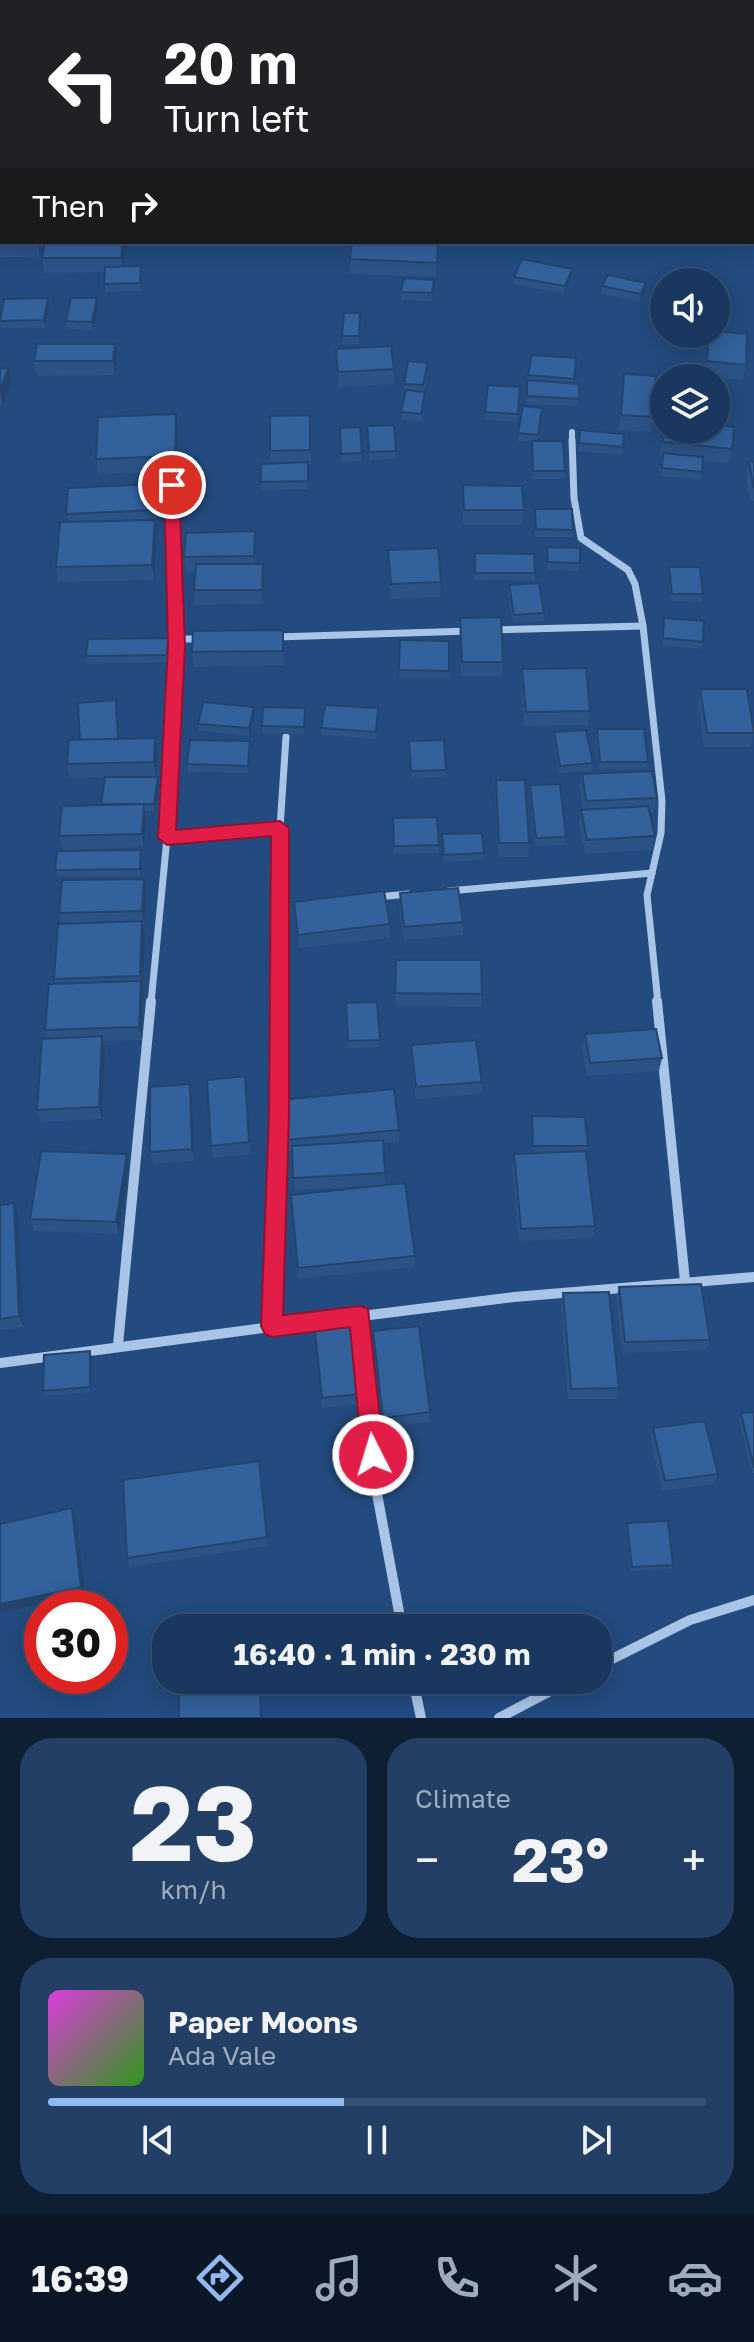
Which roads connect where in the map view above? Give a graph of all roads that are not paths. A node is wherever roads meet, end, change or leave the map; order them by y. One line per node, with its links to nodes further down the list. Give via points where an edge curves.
1 (572, 432): 3 (street, via 581,538 628,570)
2 (172, 485): 7 (street)
3 (643, 626): 4 (street); 12 (street, via 662,801)
4 (489, 630)
5 (474, 631): 6 (street)
6 (272, 637)
7 (176, 639): 8 (street); 11 (street)
8 (208, 639)
9 (286, 737): 10 (street)
10 (280, 828): 11 (street); 17 (street)
11 (167, 838): 22 (street)
12 (652, 873): 13 (street); 19 (street, via 647,895)
13 (439, 892)
14 (423, 893): 15 (street)
15 (360, 898)
16 (296, 903): 17 (street)
17 (280, 904): 21 (street)
18 (754, 1277): 19 (street)
19 (685, 1281): 20 (street)
20 (360, 1316): 21 (street); 25 (street, via 375,1483)
21 (272, 1326): 22 (street)
22 (118, 1345): 23 (street)
23 (0, 1363)
24 (754, 1600): 26 (street, via 690,1620)
25 (399, 1614)
26 (612, 1659)
27 (416, 1694): 29 (street)
28 (544, 1694): 30 (street)
29 (421, 1718)
30 (499, 1718)

